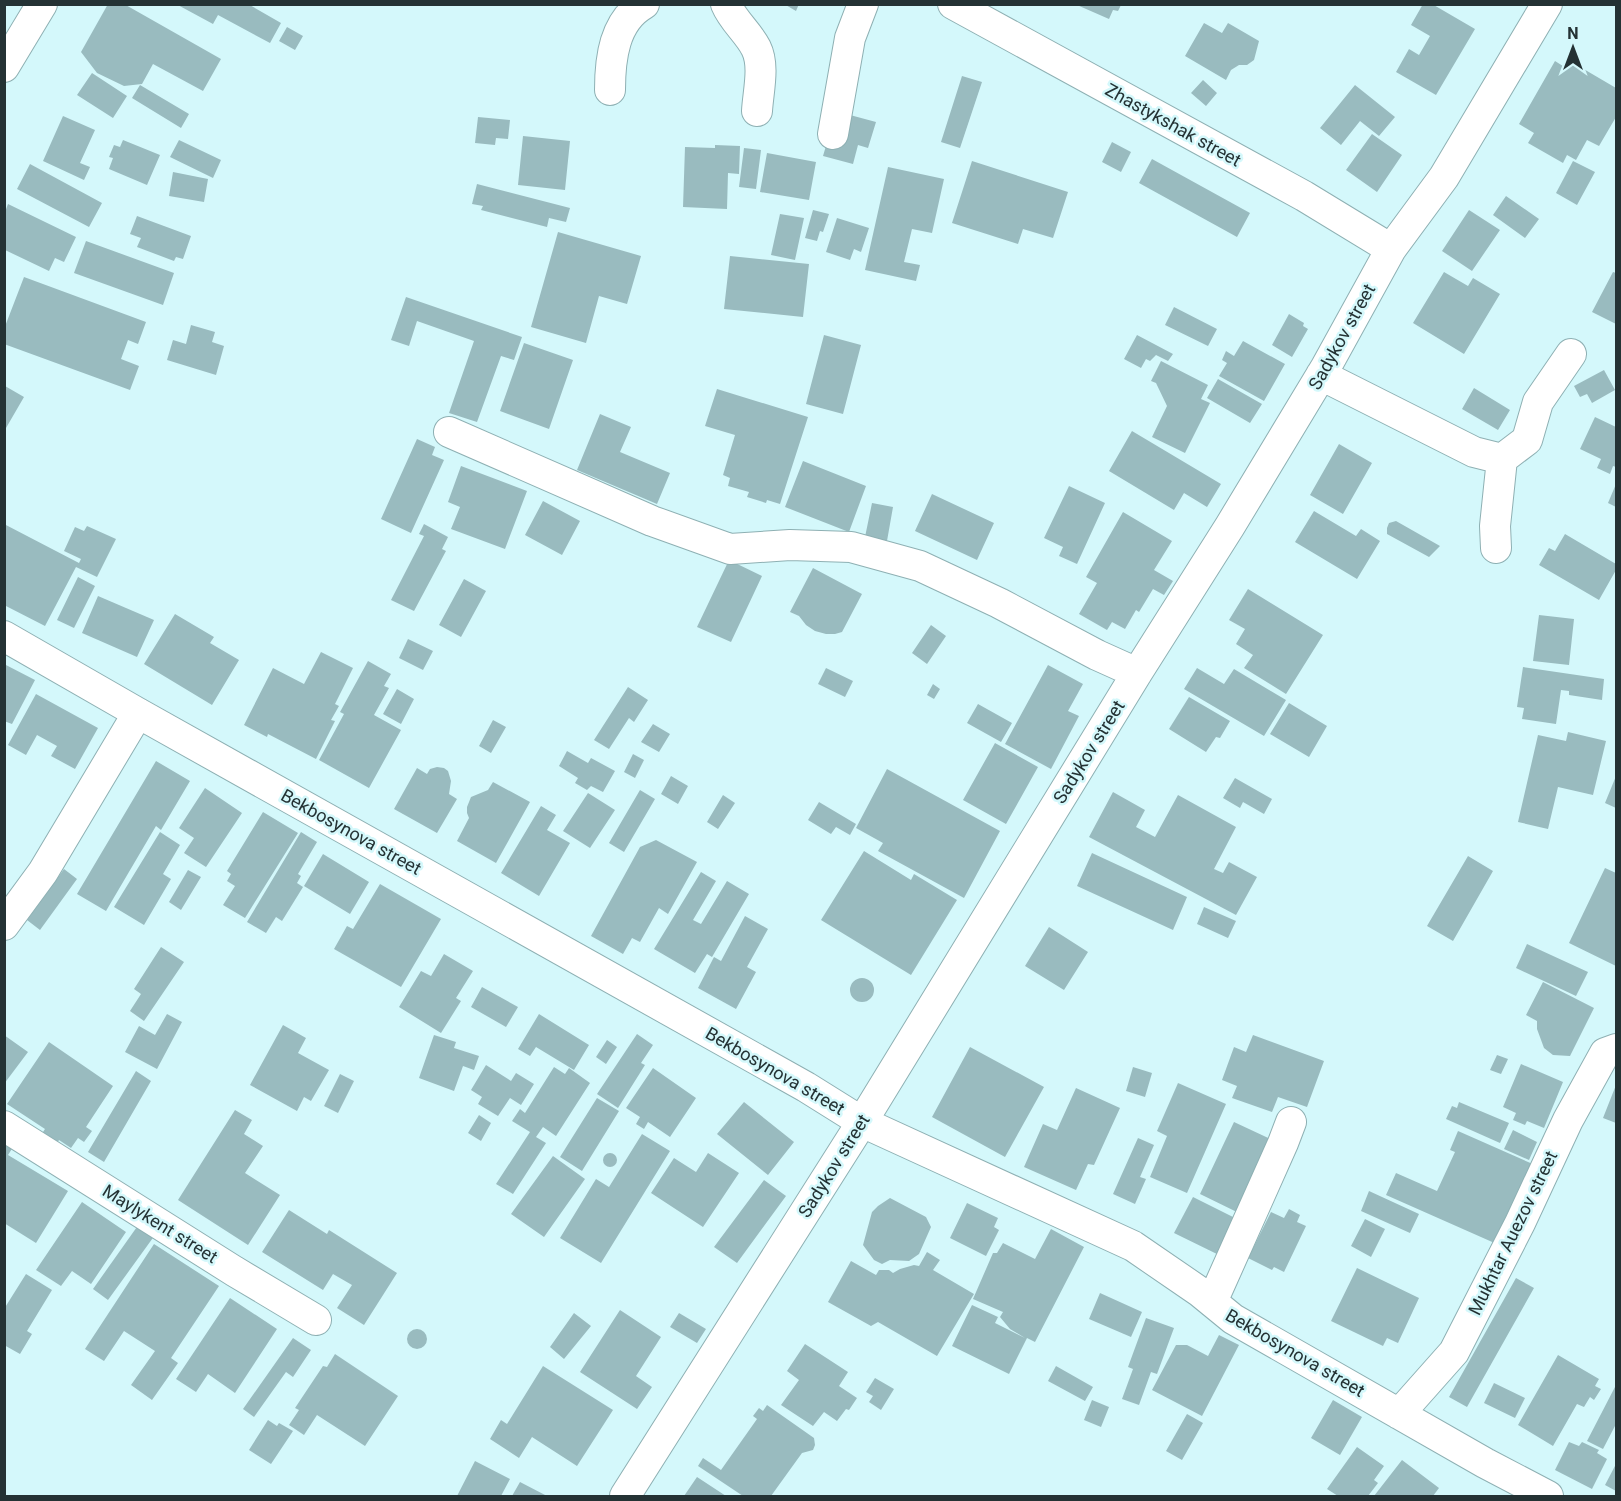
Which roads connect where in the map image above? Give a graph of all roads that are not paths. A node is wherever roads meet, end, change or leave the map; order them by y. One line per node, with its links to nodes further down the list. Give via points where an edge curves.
1 (42, 4): 7 (street)
2 (644, 4): 8 (street, via 624,22 616,41)
3 (726, 4): 9 (street, via 756,48 760,61)
4 (863, 4): 10 (street, via 850,38)
5 (953, 4): 11 (street, Zhastykshak street, via 1304,196)
6 (1547, 4): 11 (street, Sadykov street, via 1444,177)
7 (4, 67)
8 (610, 90)
9 (757, 111)
10 (833, 134)
11 (1391, 249): 13 (street, Sadykov street)
12 (1571, 354): 15 (street, via 1538,402 1527,440)
13 (1321, 375): 15 (street, via 1474,452); 18 (street, Sadykov street)
14 (449, 432): 18 (street, via 652,520 730,549 790,545 851,547 920,566)
15 (1502, 459): 16 (street)
16 (1496, 548)
17 (4, 636): 19 (street, Bekbosynova street)
18 (1137, 673): 22 (street, Sadykov street)
19 (138, 713): 20 (street, via 43,872); 22 (street, Bekbosynova street, via 796,1081)
20 (4, 925)
21 (1613, 1043): 27 (street, Mukhtar Auezov street, via 1568,1120 1454,1352)
22 (862, 1122): 25 (street, Bekbosynova street, via 1133,1246); 28 (street, Sadykov street)
23 (1291, 1122): 25 (street)
24 (4, 1126): 26 (street, Maylykent street)
25 (1212, 1302): 27 (street, Bekbosynova street, via 1233,1319)
26 (316, 1320)
27 (1399, 1414): 29 (street, Bekbosynova street)
28 (626, 1497)
29 (1548, 1497)

